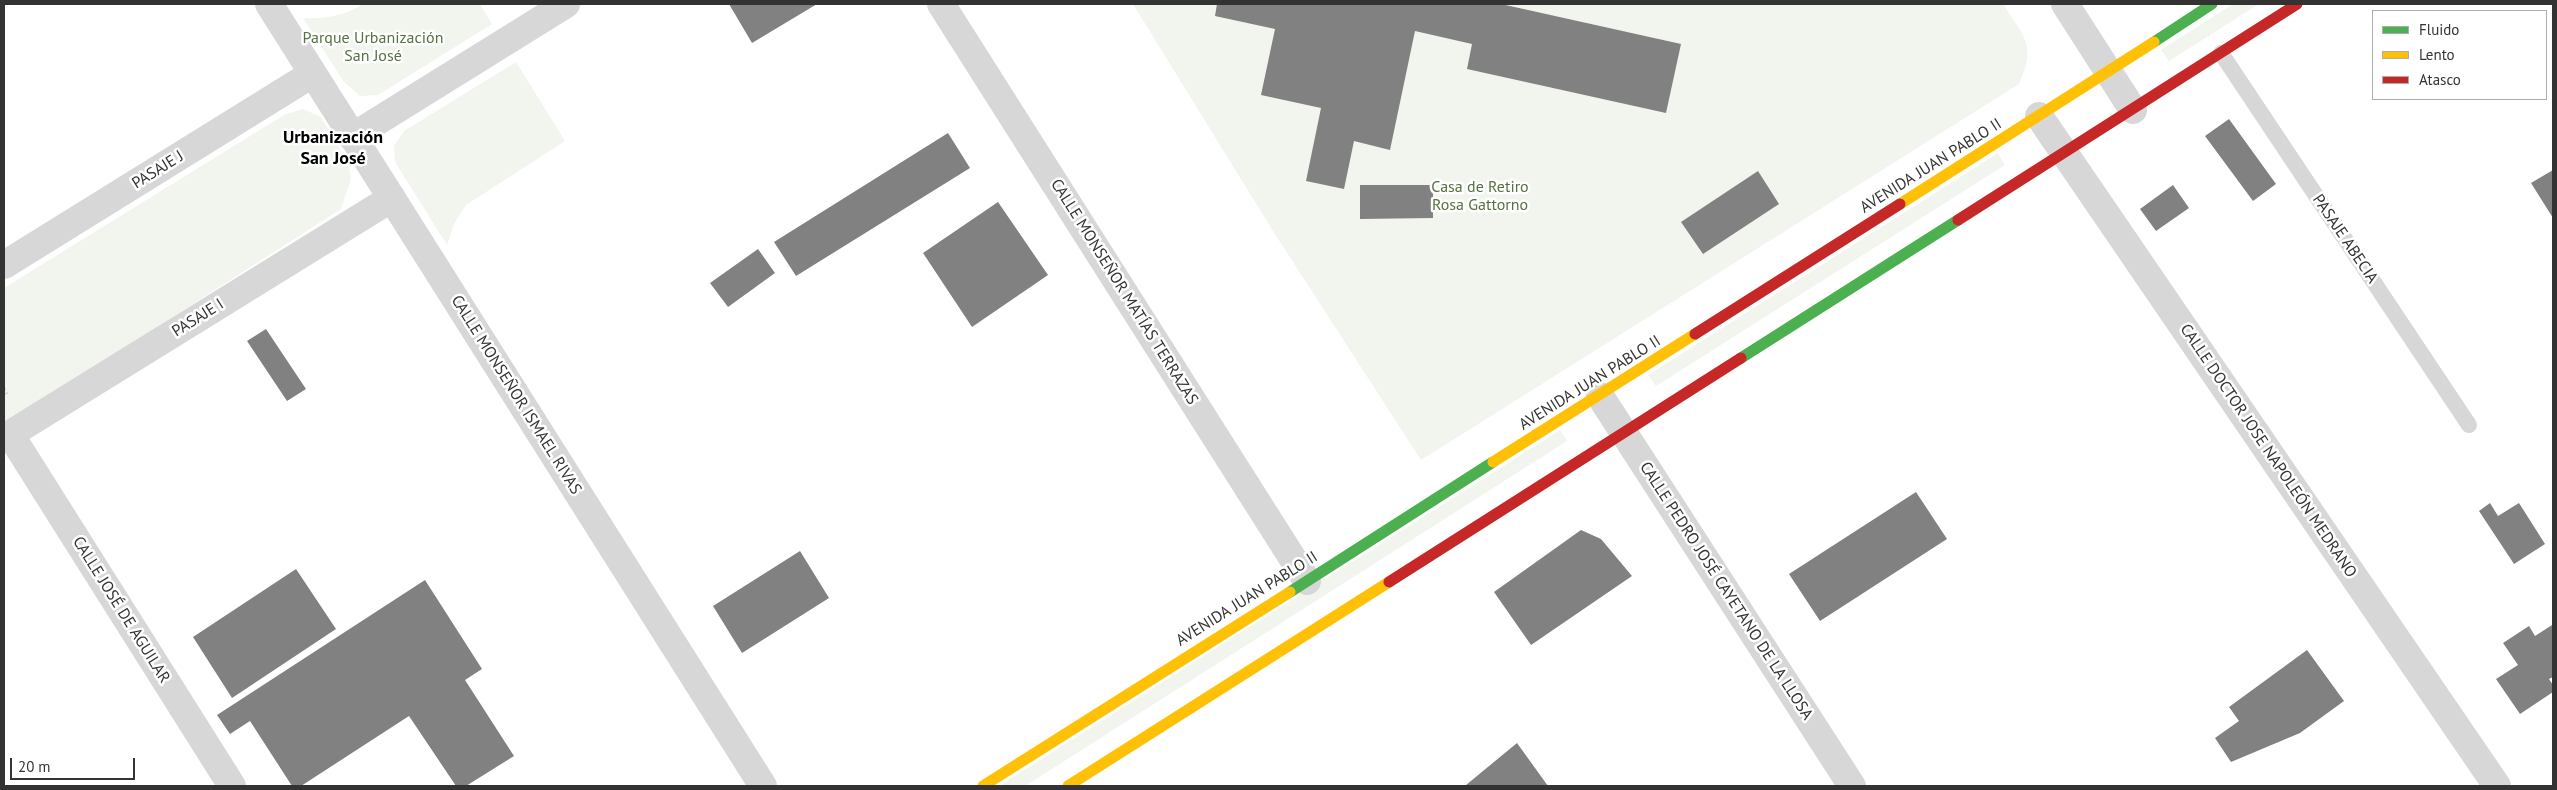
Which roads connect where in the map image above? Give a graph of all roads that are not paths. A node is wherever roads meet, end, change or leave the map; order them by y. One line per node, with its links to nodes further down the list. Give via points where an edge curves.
1 (269, 4): 9 (street, CALLE MONSEÑOR ISMAEL RIVAS)
2 (566, 4): 12 (street)
3 (941, 4): 20 (street, CALLE MONSEÑOR MATÍAS TERRAZAS)
4 (2065, 4): 8 (street)
5 (2212, 4): 8 (street, AVENIDA JUAN PABLO II)
6 (2297, 4): 7 (street)
7 (2221, 52): 10 (street); 17 (lane, PASAJE ABECIA)
8 (2108, 71): 10 (street); 11 (street, AVENIDA JUAN PABLO II)
9 (312, 74): 12 (street, CALLE MONSEÑOR ISMAEL RIVAS); 15 (street, PASAJE J)
10 (2133, 110): 13 (street)
11 (2039, 116): 13 (street, CALLE DOCTOR JOSE NAPOLEÓN MEDRANO); 16 (street, AVENIDA JUAN PABLO II)
12 (352, 137): 14 (street, CALLE MONSEÑOR ISMAEL RIVAS)
13 (2064, 154): 18 (street); 26 (street, CALLE DOCTOR JOSE NAPOLEÓN MEDRANO)
14 (392, 198): 19 (street, PASAJE I); 23 (street, CALLE MONSEÑOR ISMAEL RIVAS)
15 (4, 265)
16 (1600, 396): 18 (street, CALLE PEDRO JOSÉ CAYETANO DE LA LLOSA); 20 (street, AVENIDA JUAN PABLO II)
17 (2469, 425)
18 (1623, 433): 21 (street, CALLE PEDRO JOSÉ CAYETANO DE LA LLOSA); 25 (street)
19 (7, 436): 22 (street, CALLE JOSÉ DE AGUILAR)
20 (1307, 581): 24 (street, AVENIDA JUAN PABLO II)
21 (1849, 785)
22 (232, 786)
23 (763, 786)
24 (983, 786)
25 (1068, 786)
26 (2497, 786)

